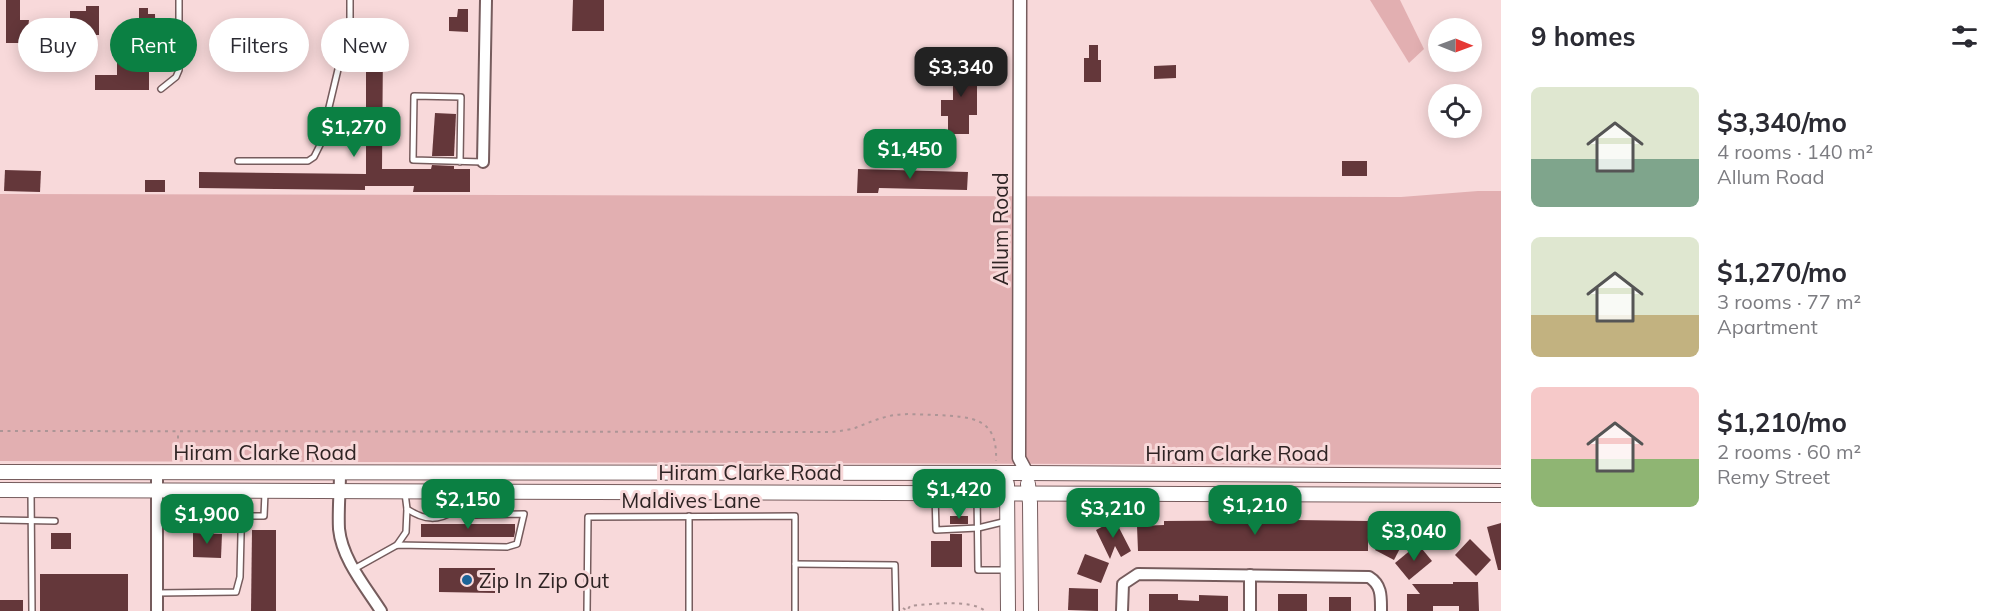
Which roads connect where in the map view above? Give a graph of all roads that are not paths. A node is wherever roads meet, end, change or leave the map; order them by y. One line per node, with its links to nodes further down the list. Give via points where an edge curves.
1 (179, 0): 5 (lane, via 178,74)
2 (350, 0): 6 (lane, via 350,19 314,157 308,161)
3 (486, 0): 8 (street)
4 (1020, 0): 9 (street, Allum Road)
5 (161, 89)
6 (238, 161)
7 (460, 162): 7 (lane, via 413,160 414,96 461,97); 8 (lane)
8 (483, 162)
9 (1018, 458): 10 (street); 17 (street)
10 (1001, 469): 16 (main road, Hiram Clarke Road); 17 (main road, Hiram Clarke Road); 32 (main road)
11 (0, 472): 12 (main road, Hiram Clarke Road)
12 (157, 472): 13 (main road, Hiram Clarke Road); 23 (street)
13 (340, 473): 14 (main road, Hiram Clarke Road); 26 (street)
14 (532, 473): 15 (main road, Hiram Clarke Road); 29 (main road)
15 (678, 473): 16 (main road, Hiram Clarke Road); 34 (main road)
16 (823, 473): 35 (main road)
17 (1027, 473): 18 (main road, Hiram Clarke Road); 33 (main road)
18 (1251, 474): 19 (main road, Hiram Clarke Road); 36 (main road)
19 (1412, 475): 20 (main road, Hiram Clarke Road); 37 (main road)
20 (1501, 476)
21 (0, 490): 22 (main road, Hiram Clarke Road)
22 (31, 490): 23 (main road, Hiram Clarke Road); 44 (lane)
23 (157, 490): 24 (main road, Hiram Clarke Road); 53 (street)
24 (242, 491): 25 (main road, Hiram Clarke Road); 41 (lane)
25 (265, 492): 26 (main road, Hiram Clarke Road); 41 (lane, via 264,516)
26 (340, 492): 27 (main road, Hiram Clarke Road); 50 (street, via 339,528)
27 (405, 492): 28 (main road, Hiram Clarke Road); 39 (lane)
28 (455, 492): 29 (main road, Hiram Clarke Road); 40 (lane)
29 (531, 492): 34 (main road, Hiram Clarke Road)
30 (935, 492): 31 (main road, Hiram Clarke Road); 35 (main road, Hiram Clarke Road); 47 (lane, via 936,530)
31 (977, 492): 32 (main road, Hiram Clarke Road); 47 (lane)
32 (1007, 492): 33 (main road, Hiram Clarke Road); 46 (main road)
33 (1029, 492): 36 (main road, Hiram Clarke Road); 62 (main road)
34 (679, 493): 35 (main road, Hiram Clarke Road)
35 (823, 493)
36 (1251, 494): 37 (main road, Hiram Clarke Road)
37 (1412, 495): 38 (main road, Hiram Clarke Road)
38 (1501, 495)
39 (407, 509): 40 (lane, via 419,517 443,518); 48 (lane, via 406,532)
40 (456, 510): 48 (lane, via 476,515 524,514 517,544)
41 (242, 516): 53 (lane, via 236,592)
42 (689, 516): 49 (lane, Maldives Lane, via 795,516); 57 (lane, Maldives Lane, via 588,517); 58 (lane)
43 (0, 520): 44 (lane)
44 (31, 520): 45 (lane); 54 (lane)
45 (56, 521)
46 (1007, 521): 47 (lane); 51 (main road)
47 (978, 528): 51 (lane, via 978,570)
48 (397, 545): 50 (lane)
49 (795, 564): 59 (lane); 60 (lane, via 895,565)
50 (354, 569): 56 (street)
51 (1007, 570): 61 (main road)
52 (1250, 575): 63 (street, via 1138,574 1123,584); 64 (street); 65 (street, via 1369,577 1377,582 1381,592)
53 (157, 592): 55 (street)
54 (32, 611)
55 (157, 611)
56 (381, 611)
57 (587, 611)
58 (689, 611)
59 (795, 611)
60 (896, 611)
61 (1008, 611)
62 (1030, 611)
63 (1122, 611)
64 (1250, 611)
65 (1381, 611)

